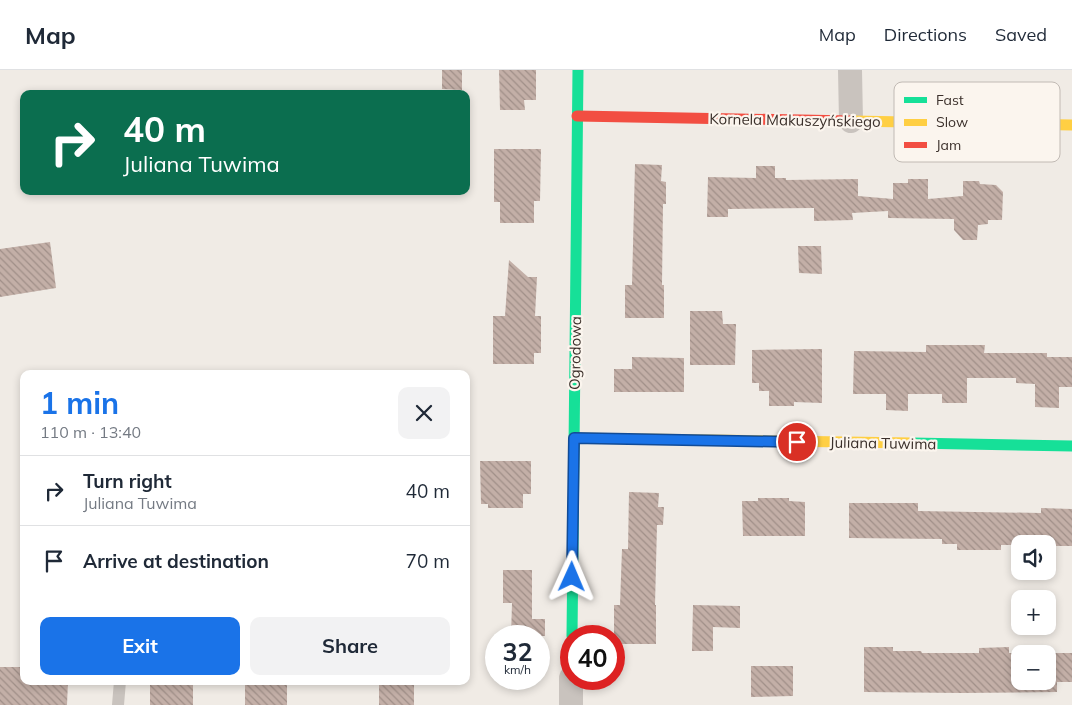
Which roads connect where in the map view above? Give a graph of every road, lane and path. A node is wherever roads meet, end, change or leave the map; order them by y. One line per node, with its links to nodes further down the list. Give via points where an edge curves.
1 (578, 70): 3 (street, Ogrodowa)
2 (850, 70): 4 (street)
3 (578, 116): 4 (street, Kornela Makuszyńskiego); 6 (street, Ogrodowa)
4 (851, 121): 5 (street, Kornela Makuszyńskiego)
5 (894, 122)
6 (574, 438): 7 (street, Juliana Tuwima); 8 (street, Ogrodowa)
7 (1072, 446)
8 (572, 625)
9 (120, 685): 11 (lane)
10 (571, 690): 12 (street)
11 (118, 705)
12 (571, 705)

